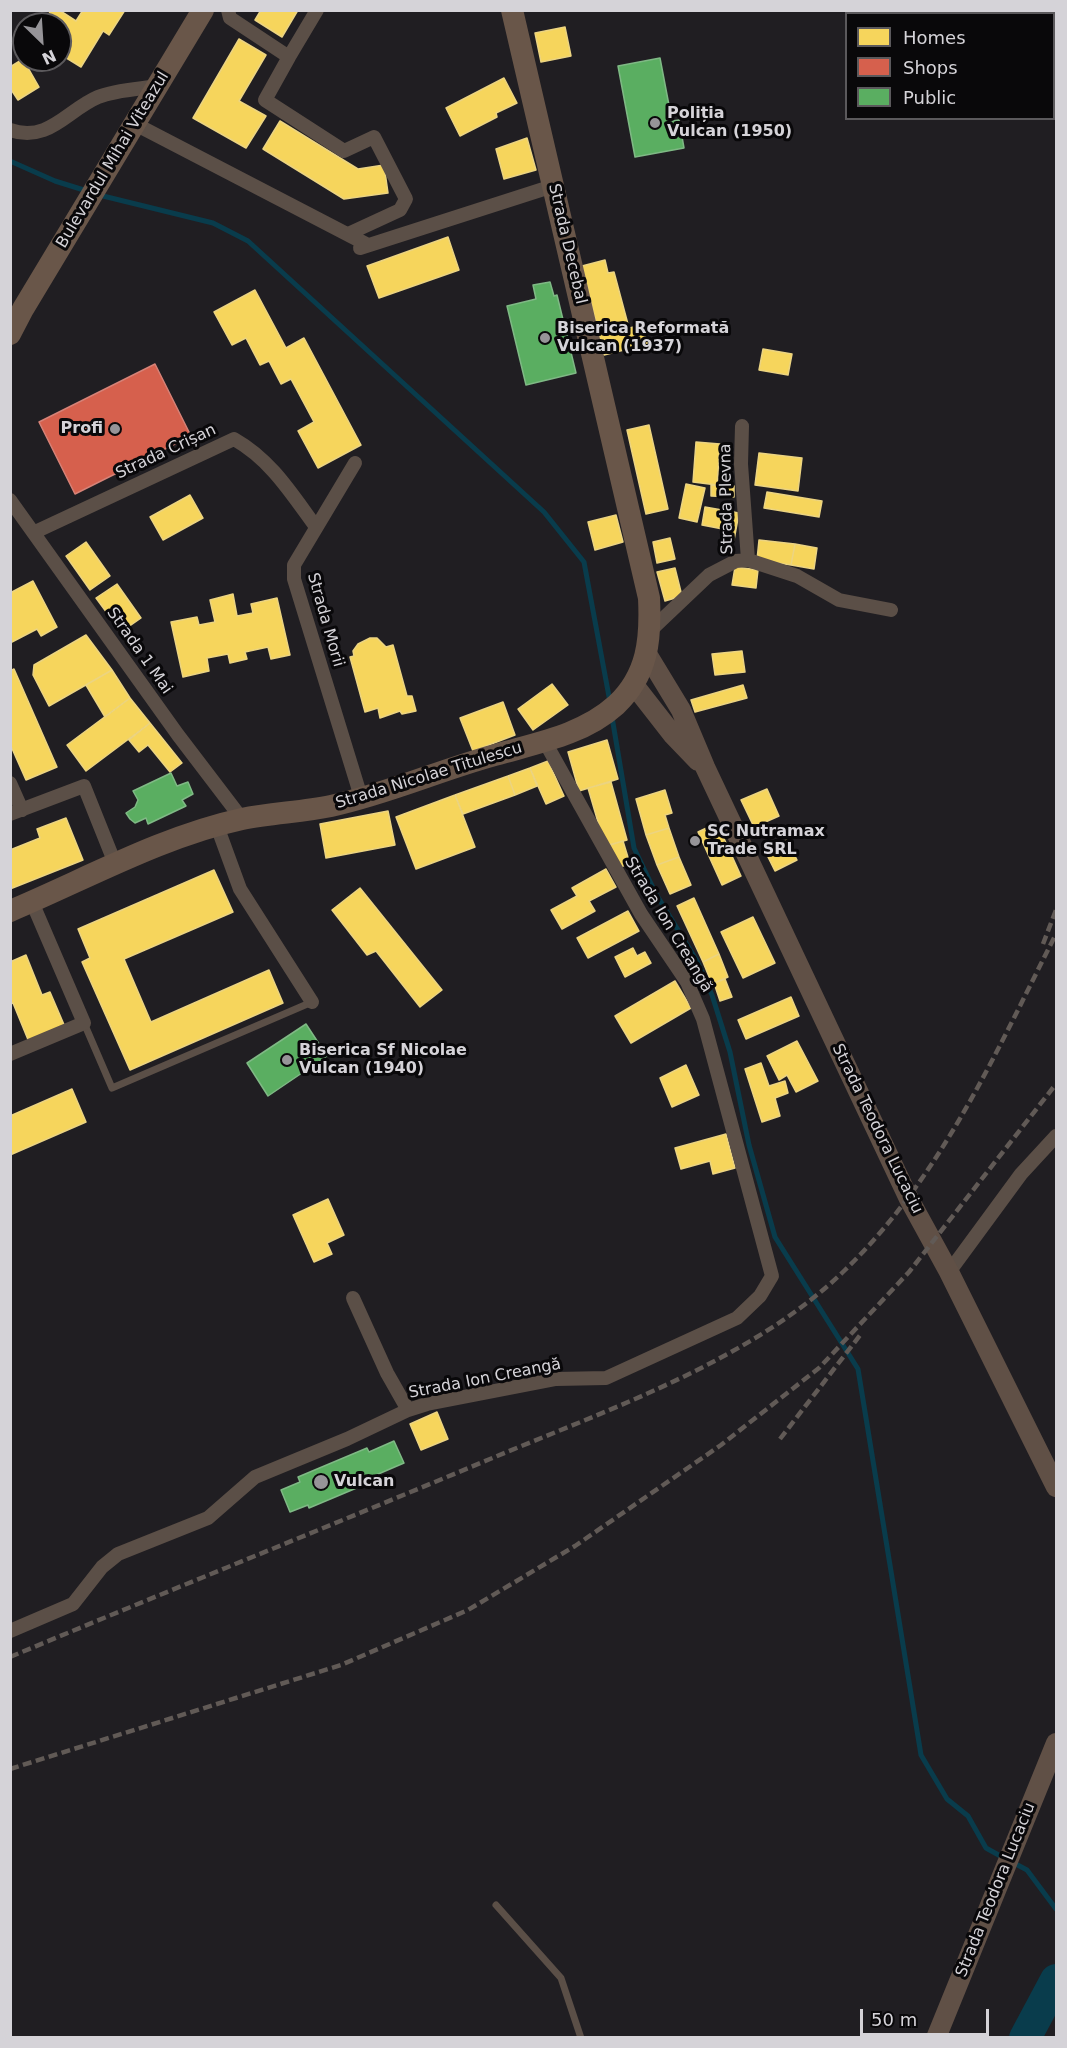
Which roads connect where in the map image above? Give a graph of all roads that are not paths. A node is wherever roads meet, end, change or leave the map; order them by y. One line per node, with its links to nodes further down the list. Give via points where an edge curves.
1 (203, 10): 6 (main road, Bulevardul Mihai Viteazul)
2 (228, 10): 5 (street, via 231,18)
3 (317, 10): 5 (street)
4 (512, 10): 9 (main road, Strada Decebal)
5 (289, 57): 10 (street, via 265,100 344,151 374,137 406,200 400,210)
6 (158, 86): 7 (main road, Bulevardul Mihai Viteazul); 8 (street, via 98,97 57,124 31,135)
7 (135, 124): 10 (street); 11 (main road, Bulevardul Mihai Viteazul)
8 (10, 130)
9 (553, 186): 10 (street, via 363,247); 20 (main road, Strada Decebal, via 645,577)
10 (348, 234)
11 (17, 314): 12 (main road, Bulevardul Mihai Viteazul)
12 (10, 334)
13 (742, 426): 18 (street, Strada Plevna)
14 (355, 463): 16 (street, Strada Morii)
15 (10, 500): 17 (street, Strada 1 Mai)
16 (316, 527): 17 (street, Strada Crișan, via 279,476 255,451 234,439); 26 (street, Strada Morii, via 294,565 294,579)
17 (35, 532): 28 (street, Strada 1 Mai)
18 (748, 560): 19 (street, via 797,576 839,600); 20 (street, Strada Plevna, via 736,561 709,575)
19 (891, 610)
20 (651, 630): 21 (main road, Strada Decebal)
21 (647, 654): 22 (main road, Strada Nicolae Titulescu); 24 (main road, Strada Teodora Lucaciu, via 681,710)
22 (634, 685): 23 (main road, Strada Nicolae Titulescu, via 610,710); 24 (main road, Strada Teodora Lucaciu, via 672,735)
23 (545, 742): 26 (main road, Strada Nicolae Titulescu); 39 (street, Strada Ion Creangă, via 641,914 687,982 703,1019 772,1276 760,1296 737,1318 606,1378 556,1379)
24 (705, 767): 37 (main road, Strada Teodora Lucaciu, via 909,1199)
25 (10, 783): 27 (street)
26 (361, 797): 28 (main road, Strada Nicolae Titulescu, via 331,806)
27 (16, 812): 30 (street, via 84,786)
28 (242, 819): 29 (main road, Strada Nicolae Titulescu)
29 (217, 826): 30 (main road, Strada Nicolae Titulescu); 33 (street, via 240,890)
30 (116, 866): 31 (main road, Strada Nicolae Titulescu)
31 (32, 902): 32 (main road, Strada Nicolae Titulescu); 34 (street)
32 (10, 911)
33 (312, 1002): 34 (lane, via 112,1088)
34 (84, 1023): 35 (street)
35 (10, 1054)
36 (1056, 1136): 37 (street, via 1021,1174)
37 (949, 1272): 40 (main road, Strada Teodora Lucaciu)
38 (353, 1298): 39 (street)
39 (408, 1410): 41 (street, Strada Ion Creangă, via 255,1477 208,1518 118,1554 102,1567 73,1605)
40 (1056, 1487)
41 (10, 1631)
42 (1056, 1743): 45 (main road, Strada Teodora Lucaciu)
43 (496, 1905): 44 (lane, via 561,1978)
44 (581, 2037)
45 (936, 2037)

